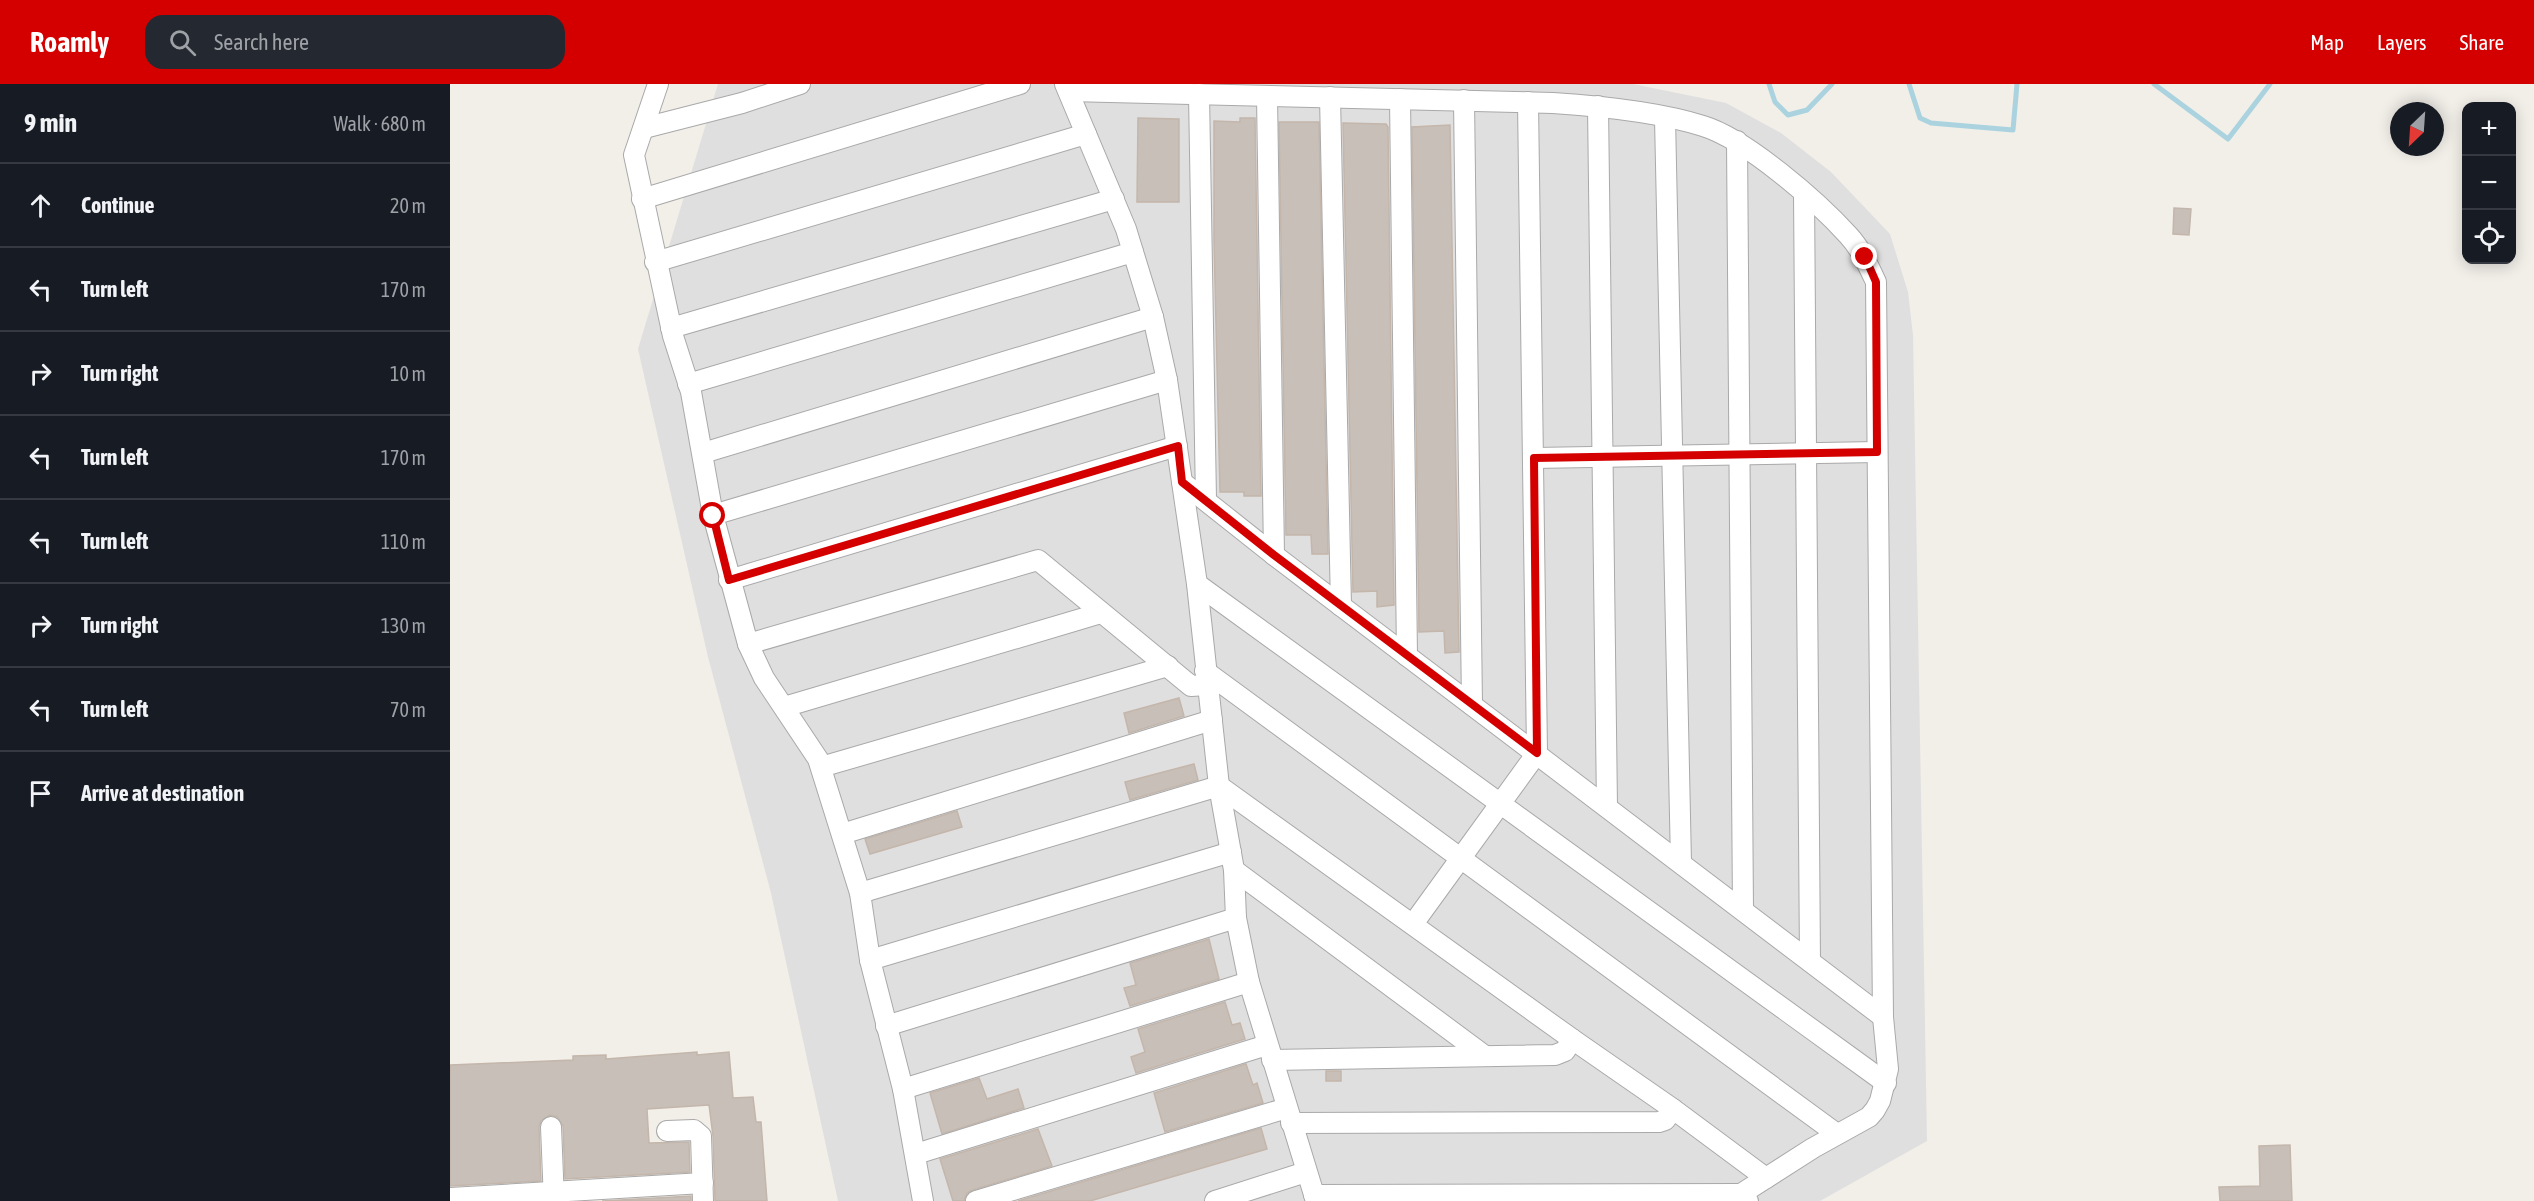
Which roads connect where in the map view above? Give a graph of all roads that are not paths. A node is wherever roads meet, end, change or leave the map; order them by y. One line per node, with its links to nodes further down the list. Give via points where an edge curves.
1 (658, 84): 20 (street)
2 (800, 84): 20 (street)
3 (1020, 84): 24 (street)
4 (1067, 88): 5 (street); 21 (street)
5 (1105, 88): 6 (street)
6 (1171, 89): 12 (street)
7 (1235, 90): 12 (street); 13 (street)
8 (1302, 90): 13 (street); 14 (street)
9 (1369, 91): 14 (street); 15 (street)
10 (1432, 92): 15 (street); 16 (street)
11 (1498, 93): 16 (street); 17 (street)
12 (1198, 94): 41 (street)
13 (1268, 96): 43 (street)
14 (1330, 98): 46 (street)
15 (1400, 99): 49 (street)
16 (1464, 100): 52 (street)
17 (1528, 102): 18 (street); 39 (street)
18 (1598, 106): 19 (street); 38 (street)
19 (1665, 118): 22 (street, via 1702,125); 37 (street)
20 (644, 128): 24 (street, via 634,155)
21 (1086, 134): 25 (street); 27 (street)
22 (1737, 141): 23 (street); 36 (street)
23 (1804, 194): 33 (street, via 1849,236 1865,257 1876,282); 35 (street)
24 (642, 199): 27 (street)
25 (1114, 199): 26 (street); 29 (street)
26 (1133, 252): 28 (street); 31 (street)
27 (656, 262): 29 (street)
28 (1153, 317): 30 (street); 34 (street)
29 (671, 328): 31 (street)
30 (1167, 380): 32 (street); 42 (street)
31 (688, 384): 34 (street)
32 (1178, 446): 40 (street); 44 (street)
33 (1877, 452): 35 (street); 71 (street)
34 (703, 453): 42 (street)
35 (1806, 453): 36 (street); 69 (street)
36 (1739, 454): 37 (street); 65 (street)
37 (1673, 456): 38 (street); 63 (street)
38 (1603, 457): 39 (street); 59 (street)
39 (1534, 458): 55 (street)
40 (1182, 482): 41 (street); 45 (street)
41 (1206, 500): 43 (street)
42 (713, 516): 44 (street)
43 (1274, 555): 46 (street)
44 (729, 580): 48 (street)
45 (1197, 584): 51 (street); 58 (street)
46 (1341, 606): 49 (street)
47 (1101, 613): 48 (street, via 1038,560); 50 (street); 53 (street)
48 (748, 644): 53 (street)
49 (1407, 656): 52 (street)
50 (1168, 666): 51 (street, via 1191,686); 56 (street)
51 (1206, 678): 54 (street); 61 (street)
52 (1472, 705): 55 (street)
53 (784, 707): 56 (street)
54 (1212, 720): 57 (street); 60 (street)
55 (1537, 753): 58 (street); 59 (street)
56 (820, 767): 60 (street)
57 (1219, 786): 62 (street); 64 (street); 67 (street)
58 (1500, 804): 61 (street); 76 (street)
59 (1607, 807): 63 (street)
60 (842, 834): 64 (street)
61 (1460, 859): 67 (street); 82 (street)
62 (1233, 861): 66 (street); 68 (street); 75 (street)
63 (1681, 863): 65 (street)
64 (860, 893): 68 (street)
65 (1743, 910): 69 (street)
66 (1236, 918): 70 (street); 72 (street)
67 (1413, 924): 73 (street)
68 (870, 960): 72 (street)
69 (1810, 961): 71 (street)
70 (1249, 982): 74 (street); 77 (street)
71 (1883, 1017): 76 (street)
72 (886, 1026): 77 (street)
73 (1572, 1039): 75 (street, via 1565,1050 1555,1055); 78 (street)
74 (1270, 1053): 75 (street); 79 (street); 83 (street)
75 (1485, 1056)
76 (1886, 1083): 82 (street, via 1869,1117)
77 (903, 1089): 83 (street)
78 (1673, 1108): 79 (street, via 1659,1122); 85 (street)
79 (1289, 1116): 84 (street); 93 (street)
80 (551, 1127): 88 (street)
81 (667, 1131): 86 (street, via 698,1132 701,1137)
82 (1837, 1134): 85 (street)
83 (916, 1154): 92 (street)
84 (1306, 1172): 87 (street); 90 (street)
85 (1766, 1178): 91 (street)
86 (703, 1192): 88 (street)
87 (1268, 1193): 94 (street)
88 (554, 1197): 89 (street)
89 (450, 1198)
90 (1315, 1198): 91 (street)
91 (1744, 1198)
92 (923, 1201)
93 (976, 1201)
94 (1215, 1201)

